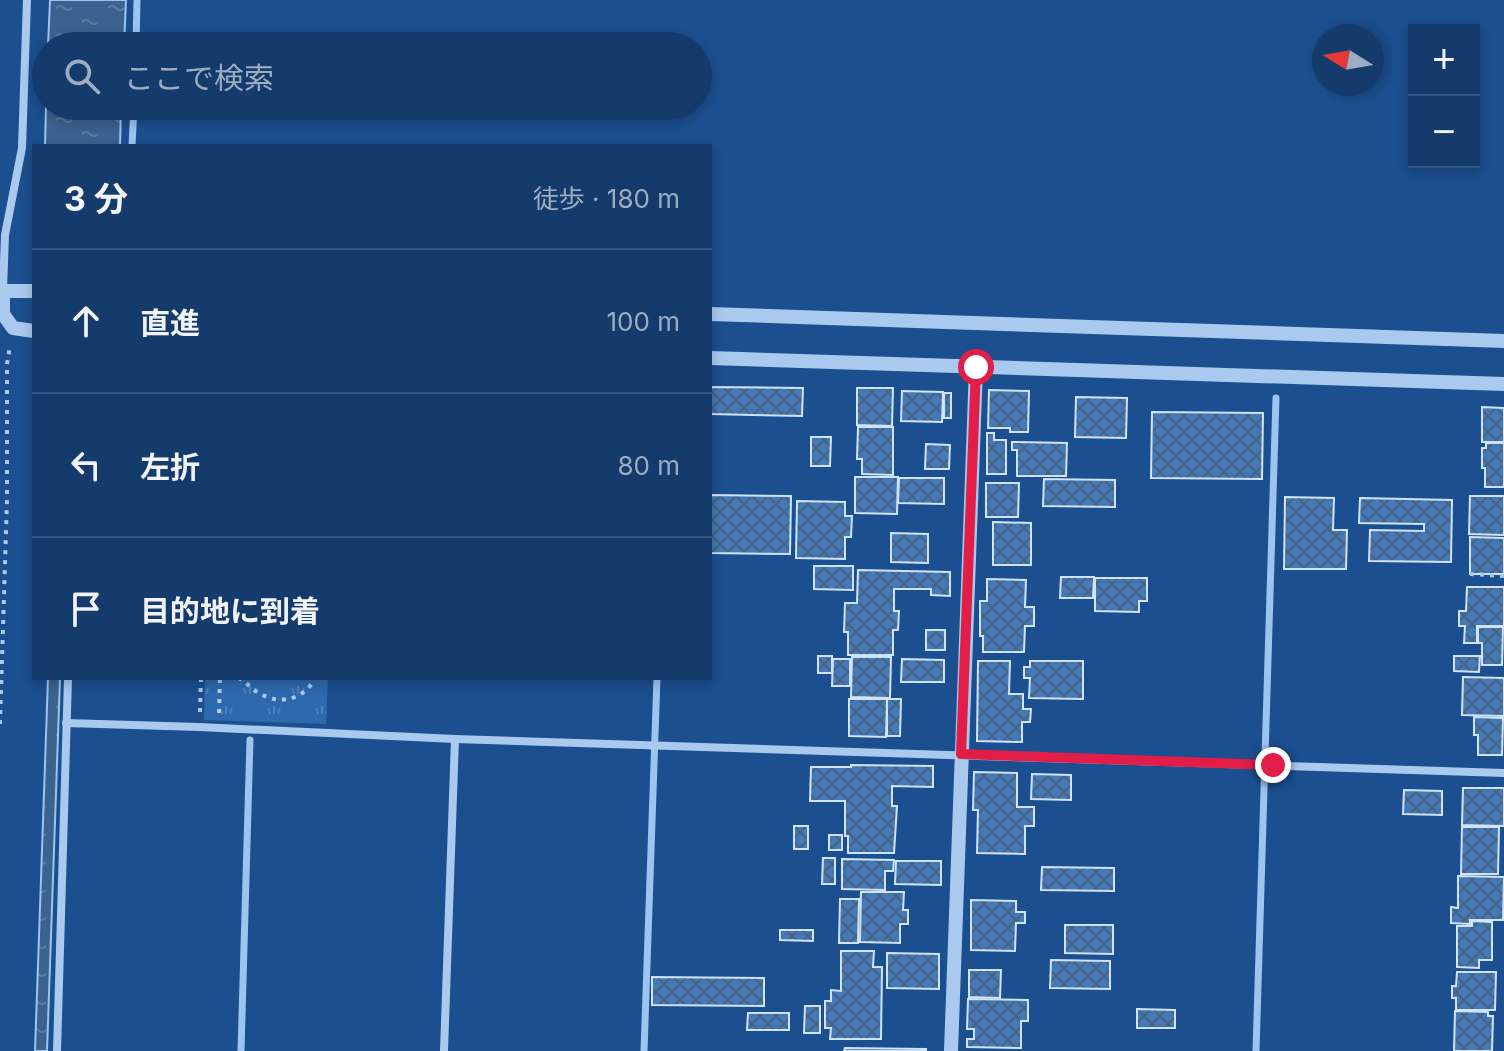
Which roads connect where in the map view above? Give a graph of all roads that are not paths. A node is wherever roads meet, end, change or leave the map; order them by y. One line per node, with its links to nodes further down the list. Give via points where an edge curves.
1 (27, 0): 2 (street, via 22,148 5,235)
2 (2, 290): 3 (street); 5 (street, via 3,314 13,328)
3 (32, 291)
4 (712, 314): 6 (street)
5 (32, 331)
6 (1504, 341)
7 (712, 358): 8 (street)
8 (976, 367): 9 (street); 13 (street)
9 (1504, 384)
10 (68, 680): 11 (street)
11 (66, 723): 12 (street); 15 (street)
12 (455, 739): 13 (street); 16 (street)
13 (961, 754): 14 (street); 17 (street)
14 (1504, 773)
15 (57, 1051)
16 (444, 1051)
17 (951, 1051)

